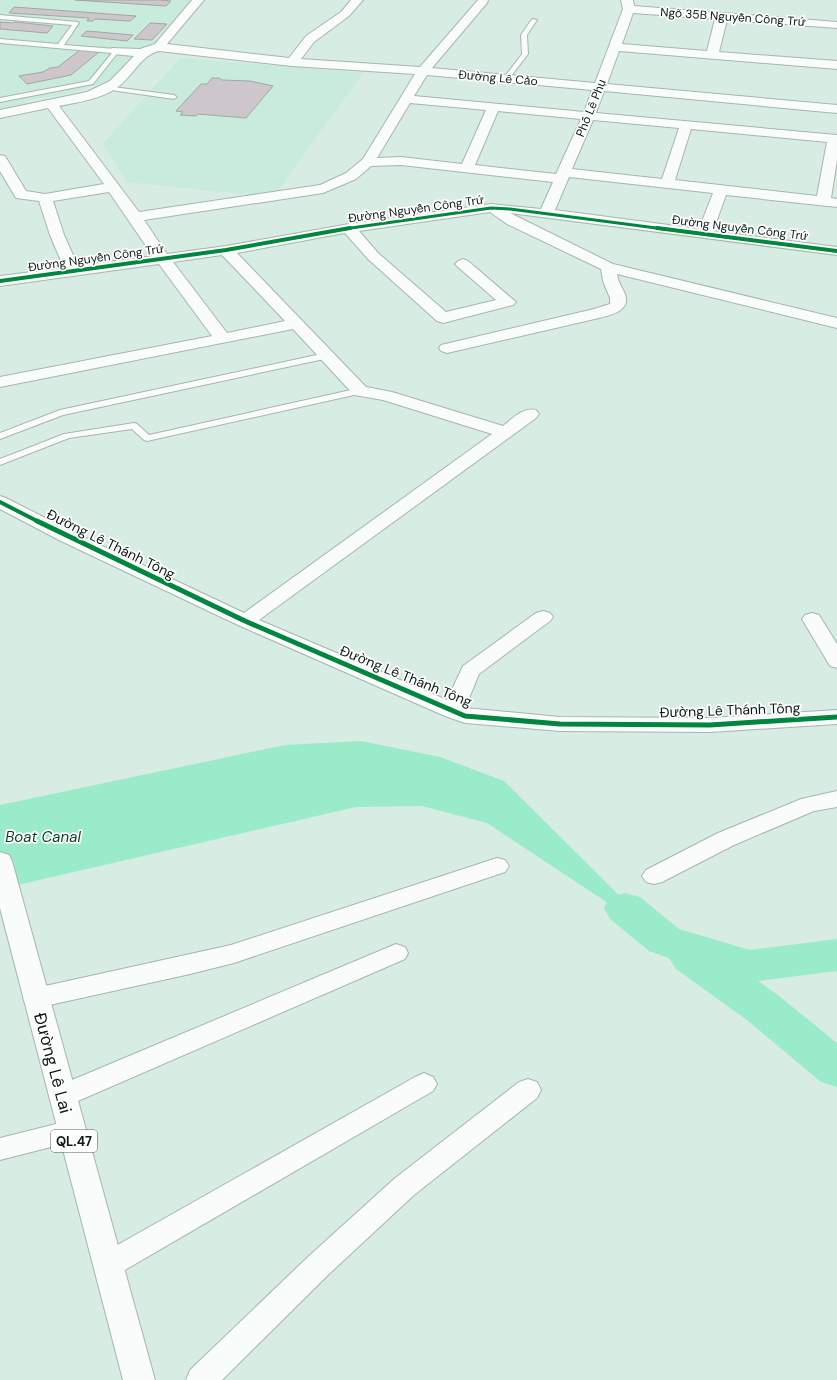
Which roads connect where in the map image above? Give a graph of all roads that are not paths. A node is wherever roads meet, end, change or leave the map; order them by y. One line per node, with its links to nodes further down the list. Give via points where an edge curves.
1 (198, 0): 11 (street)
2 (357, 0): 16 (street, via 345,14 310,39)
3 (469, 0): 18 (street, via 483,1)
4 (628, 5): 5 (street, Ngõ 35B Nguyễn Công Trứ); 12 (street, Phố Lê Phụ)
5 (722, 16): 8 (street, Ngõ 35B Nguyễn Công Trứ); 15 (street)
6 (0, 17): 10 (lane, via 76,23)
7 (534, 20): 19 (lane, via 523,35 525,54)
8 (837, 24)
9 (0, 41): 10 (lane)
10 (60, 46): 13 (lane)
11 (160, 47): 14 (street); 16 (street, Đường Lê Cảo)
12 (615, 47): 15 (street); 21 (street, Phố Lê Phụ)
13 (116, 51): 14 (street); 24 (lane, via 88,84)
14 (142, 53): 20 (street, via 114,84)
15 (712, 55): 17 (street)
16 (292, 62): 18 (street, Đường Lê Cảo)
17 (837, 66)
18 (423, 71): 19 (street, Đường Lê Cảo); 23 (street)
19 (506, 79): 21 (street, Đường Lê Cảo)
20 (106, 88): 22 (lane); 25 (street, via 91,95)
21 (600, 88): 27 (street, Đường Lê Cảo); 29 (street, Phố Lê Phụ)
22 (174, 97)
23 (406, 99): 26 (street); 33 (street)
24 (0, 100)
25 (51, 104): 28 (street); 37 (street)
26 (494, 108): 29 (street); 34 (street)
27 (837, 109)
28 (0, 114)
29 (588, 117): 30 (street); 35 (street, Phố Lê Phụ)
30 (686, 126): 31 (street); 36 (street)
31 (836, 139): 40 (street)
32 (0, 159): 39 (street, via 21,195)
33 (368, 162): 34 (street, via 402,161); 43 (street, via 351,176 323,189)
34 (467, 168): 35 (street)
35 (563, 176): 36 (street); 42 (street, Phố Lê Phụ)
36 (667, 184): 38 (street)
37 (113, 187): 39 (street); 43 (street)
38 (721, 190): 40 (street); 45 (street)
39 (45, 198): 51 (street, via 52,226)
40 (830, 202)
41 (491, 208): 42 (street, Đường Nguyễn Công Trứ); 44 (street, Đường Nguyễn Công Trứ); 50 (street, via 512,221)
42 (546, 214): 45 (street, Đường Nguyễn Công Trứ)
43 (134, 217): 48 (street)
44 (349, 228): 46 (street, Đường Nguyễn Công Trứ); 49 (street, via 373,256 443,318 508,302)
45 (704, 234): 47 (street, Đường Nguyễn Công Trứ)
46 (226, 250): 48 (street, Đường Nguyễn Công Trứ); 54 (street)
47 (837, 251)
48 (162, 258): 51 (street, Đường Nguyễn Công Trứ); 55 (street)
49 (463, 264)
50 (608, 267): 53 (street); 56 (street, via 610,282 618,294 619,302 616,307)
51 (73, 271): 52 (street, Đường Nguyễn Công Trứ)
52 (0, 281)
53 (837, 323)
54 (296, 324): 55 (street); 57 (street)
55 (223, 339): 58 (street)
56 (447, 348)
57 (326, 356): 59 (street); 62 (lane, via 60,412)
58 (0, 382)
59 (360, 391): 61 (street, via 386,396); 63 (lane, via 147,438 134,426 66,436)
60 (530, 414): 61 (street)
61 (505, 432): 67 (street)
62 (0, 436)
63 (0, 462)
64 (0, 502): 67 (street, Đường Lê Thánh Tông)
65 (543, 617): 69 (street, via 470,671)
66 (812, 619): 68 (street)
67 (245, 622): 69 (street, Đường Lê Thánh Tông)
68 (837, 662)
69 (453, 711): 70 (street, Đường Lê Thánh Tông, via 465,716 560,724 710,725)
70 (834, 722)
71 (837, 799): 74 (street, via 809,804 794,810 726,839)
72 (0, 861): 75 (highway, Đường Lê Lai / QL.47)
73 (497, 866): 77 (street, via 234,954)
74 (654, 876)
75 (8, 909): 77 (highway, Đường Lê Lai / QL.47)
76 (396, 953): 80 (street)
77 (36, 998): 80 (highway, Đường Lê Lai / QL.47)
78 (424, 1084): 83 (street)
79 (528, 1090): 85 (street, via 404,1187)
80 (62, 1096): 81 (highway, Đường Lê Lai / QL.47)
81 (72, 1131): 82 (street); 83 (highway, Đường Lê Lai / QL.47)
82 (0, 1149)
83 (108, 1265): 84 (highway, Đường Lê Lai / QL.47)
84 (139, 1380)
85 (201, 1380)

